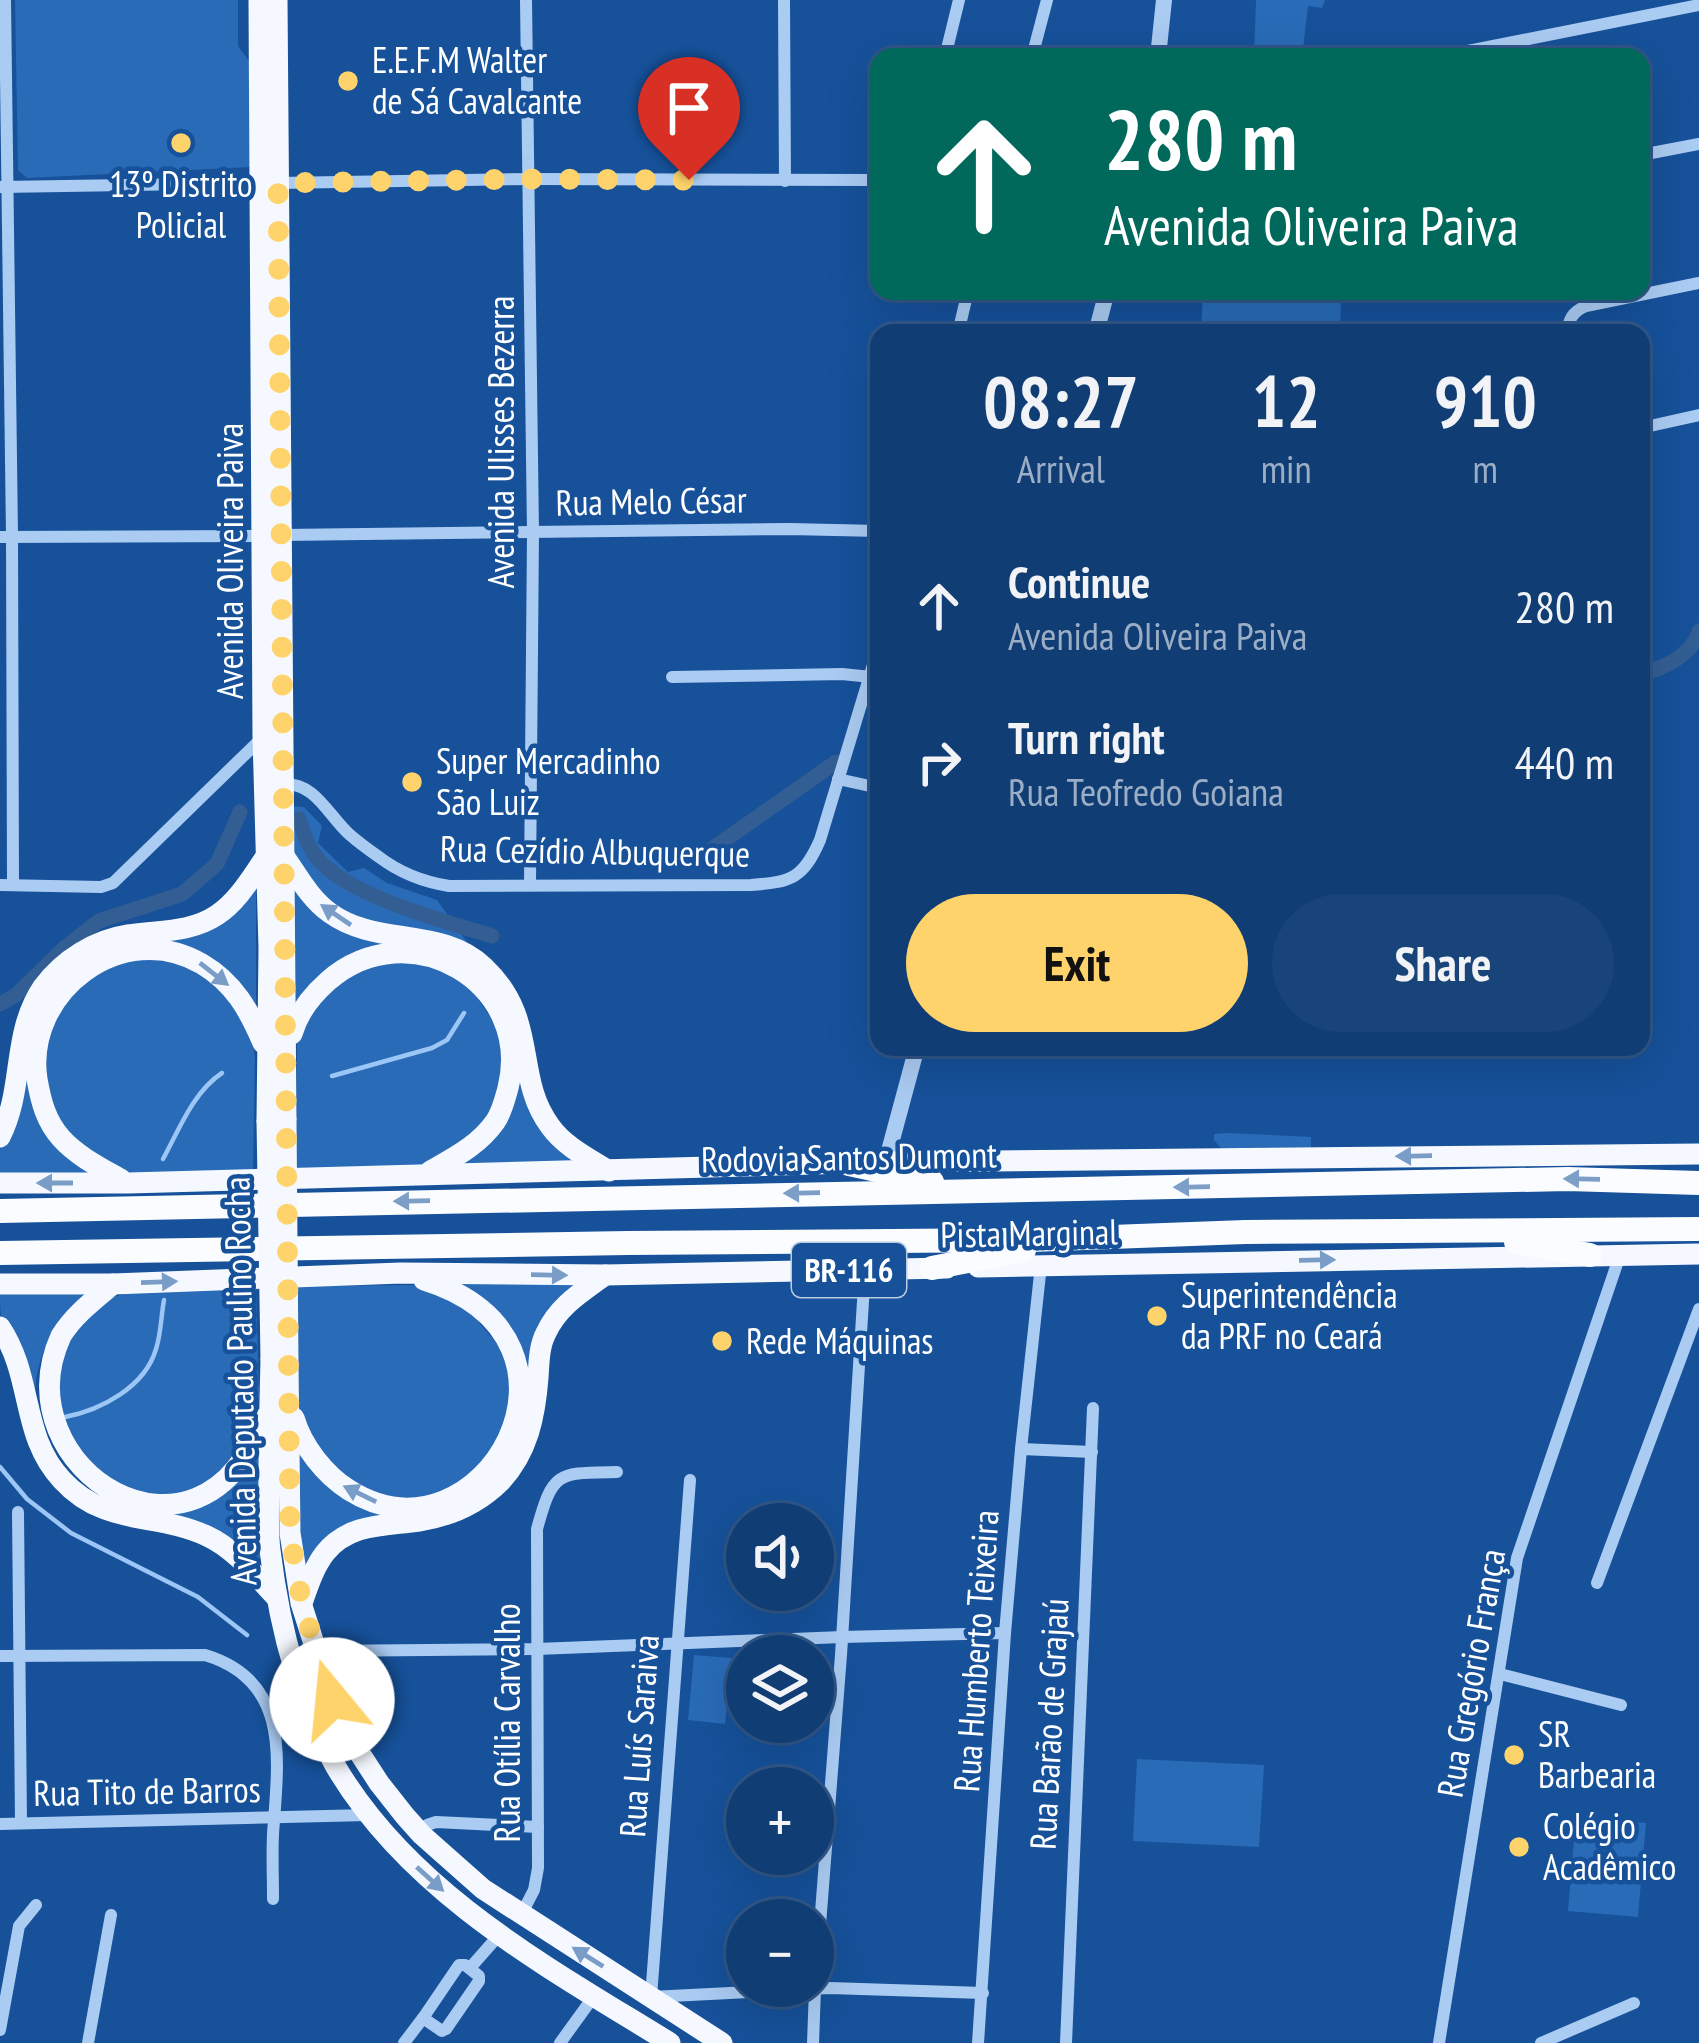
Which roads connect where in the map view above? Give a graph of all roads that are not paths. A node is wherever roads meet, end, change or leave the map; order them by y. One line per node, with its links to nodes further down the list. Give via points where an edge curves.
1 (4, 0): 20 (street)
2 (259, 0): 19 (main road, Avenida Oliveira Paiva)
3 (277, 0): 19 (main road, Avenida Oliveira Paiva)
4 (526, 0): 16 (street, Avenida Ulisses Bezerra)
5 (784, 0): 18 (street)
6 (959, 0): 10 (street)
7 (1047, 0): 11 (street)
8 (1164, 0): 12 (street)
9 (1699, 5): 13 (street)
10 (947, 48)
11 (1034, 48)
12 (1159, 48)
13 (1484, 48)
14 (1699, 144): 15 (street)
15 (1650, 153)
16 (530, 179): 18 (street); 19 (street); 28 (street, Avenida Ulisses Bezerra)
17 (870, 180): 18 (street)
18 (784, 181)
19 (269, 183): 20 (street); 29 (main road, Avenida Oliveira Paiva)
20 (3, 187): 30 (street)
21 (1699, 283): 22 (street)
22 (1650, 293)
23 (1614, 300): 24 (street, via 1575,310)
24 (1568, 324)
25 (1699, 416): 26 (street)
26 (1650, 426)
27 (870, 531): 28 (street, Rua Melo César)
28 (533, 533): 29 (street, Rua Melo César); 39 (street, Avenida Ulisses Bezerra)
29 (272, 535): 30 (street, Rua Melo César); 34 (main road, Avenida Oliveira Paiva); 36 (main road, Avenida Oliveira Paiva)
30 (6, 536): 40 (street)
31 (672, 677): 32 (street)
32 (870, 677)
33 (870, 680): 35 (street, Rua Cezídio Albuquerque)
34 (263, 737): 38 (main road, Avenida Oliveira Paiva); 40 (street, via 118,880 101,887)
35 (838, 779): 37 (street); 39 (street, Rua Cezídio Albuquerque, via 814,854 785,882)
36 (284, 784): 38 (main road, Avenida Oliveira Paiva); 39 (street, Rua Cezídio Albuquerque, via 305,788 400,871 449,886)
37 (870, 786)
38 (275, 857): 42 (main road, Avenida Oliveira Paiva); 44 (main road, via 213,918 102,941 53,975 24,1025 16,1095); 48 (main road, one-way to 38, via 552,1129 532,1088 518,1016 482,965 440,942 339,919)
39 (530, 884)
40 (7, 885)
41 (915, 1056): 46 (street)
42 (277, 1058): 43 (main road, Avenida Oliveira Paiva); 49 (main road, via 318,989 347,965 414,952 476,982 507,1032 509,1086 480,1139); 51 (main road, one-way to 42, via 63,1141 46,1118 36,1070 48,1012 89,965 142,950 198,961 236,992)
43 (277, 1120): 71 (main road, Avenida Deputado Paulino Rocha, bridge)
44 (0, 1137)
45 (1699, 1154): 46 (main road, Pista Marginal, one-way to 46)
46 (886, 1162): 47 (main road, Pista Marginal)
47 (849, 1163): 48 (main road, Pista Marginal); 53 (highway)
48 (609, 1171): 49 (main road, Pista Marginal)
49 (423, 1175): 51 (main road, Pista Marginal)
50 (0, 1183): 51 (main road, Pista Marginal, one-way to 50)
51 (128, 1183)
52 (1699, 1183): 53 (highway, Rodovia Santos Dumont / BR-116, one-way to 53)
53 (957, 1190): 54 (highway, Rodovia Santos Dumont / BR-116, one-way to 54)
54 (0, 1211)
55 (1699, 1229): 56 (highway, BR-116)
56 (1455, 1231): 57 (highway, BR-116); 61 (highway)
57 (1084, 1238): 58 (highway, BR-116); 63 (highway)
58 (0, 1253)
59 (1621, 1253): 60 (main road, Pista Marginal / BR-116); 61 (main road, Pista Marginal / BR-116); 88 (street, Rua Gregório França, via 1517,1558)
60 (1699, 1254)
61 (1590, 1255): 62 (main road, Pista Marginal / BR-116, one-way to 61)
62 (1041, 1265): 63 (main road, Pista Marginal / BR-116); 73 (street, Rua Humberto Teixeira)
63 (932, 1268): 64 (main road, Pista Marginal / BR-116)
64 (865, 1269): 66 (main road, Pista Marginal / BR-116); 82 (street)
65 (400, 1273): 66 (main road, Pista Marginal / BR-116, one-way to 66); 68 (main road, Pista Marginal / BR-116, one-way to 65); 71 (main road, one-way to 71, via 475,1303 509,1343 520,1404 487,1472 424,1505 363,1498 322,1466)
66 (605, 1275): 80 (main road, via 546,1332 530,1434 501,1480 455,1512 350,1533 325,1553)
67 (0, 1284): 68 (main road, Pista Marginal / BR-116)
68 (113, 1284): 71 (main road, via 64,1331 44,1390 56,1444 94,1487 151,1504 199,1495 241,1464)
69 (1699, 1309): 78 (street)
70 (0, 1328): 79 (main road, via 20,1365 34,1433 68,1486 109,1512 217,1541)
71 (279, 1399): 79 (main road, Avenida Deputado Paulino Rocha, via 269,1545); 80 (main road, Avenida Deputado Paulino Rocha)
72 (1093, 1408): 74 (street, Rua Barão de Grajaú)
73 (1021, 1449): 74 (street); 81 (street, Rua Humberto Teixeira)
74 (1091, 1452): 119 (street, Rua Barão de Grajaú)
75 (616, 1472): 84 (street, Rua Otília Carvalho, via 572,1474 554,1482 544,1502)
76 (690, 1480): 83 (street, Rua Luís Saraiva)
77 (18, 1513): 87 (street)
78 (1597, 1583)
79 (278, 1599): 90 (main road, Avenida Deputado Paulino Rocha, via 312,1720)
80 (302, 1604): 85 (main road, Avenida Deputado Paulino Rocha)
81 (1005, 1633): 82 (street); 105 (street, Rua Humberto Teixeira)
82 (842, 1636): 83 (street); 97 (street)
83 (676, 1644): 84 (street); 107 (street, Rua Luís Saraiva)
84 (537, 1649): 85 (street); 94 (street, Rua Otília Carvalho)
85 (317, 1651): 95 (main road, Avenida Deputado Paulino Rocha, via 346,1732)
86 (0, 1656): 87 (street)
87 (20, 1656): 91 (street, via 205,1654 227,1664 266,1701 277,1734); 92 (street)
88 (1500, 1673): 89 (street); 120 (street, Rua Gregório França)
89 (1621, 1705)
90 (368, 1815): 91 (street, Rua Tito de Barros); 101 (main road, Avenida Deputado Paulino Rocha, one-way to 101, via 426,1876)
91 (276, 1818): 92 (street, Rua Tito de Barros); 96 (street)
92 (21, 1823): 93 (street, Rua Tito de Barros)
93 (0, 1824)
94 (538, 1827): 95 (street, via 436,1822); 100 (street, Rua Otília Carvalho, via 534,1890)
95 (422, 1835): 100 (main road, Avenida Deputado Paulino Rocha)
96 (273, 1899)
97 (822, 1899)
98 (36, 1905): 111 (street, via 20,1926)
99 (111, 1915): 112 (street)
100 (521, 1915): 107 (main road, Avenida Deputado Paulino Rocha, one-way to 100)
101 (500, 1934): 102 (street); 106 (main road, Avenida Deputado Paulino Rocha)
102 (470, 1968): 110 (street, via 457,1966); 110 (street, via 478,1981 446,2029)
103 (834, 1989): 105 (street)
104 (726, 1993): 107 (street)
105 (983, 1993): 118 (street, Rua Humberto Teixeira)
106 (594, 1996): 114 (street); 115 (main road, Avenida Deputado Paulino Rocha)
107 (651, 1997): 116 (main road, Avenida Deputado Paulino Rocha)
108 (1634, 2003): 121 (street)
109 (814, 2007): 117 (street)
110 (423, 2018): 113 (street)
111 (0, 2030)
112 (88, 2043)
113 (404, 2043)
114 (560, 2043)
115 (670, 2043)
116 (722, 2043)
117 (813, 2043)
118 (978, 2043)
119 (1066, 2043)
120 (1439, 2043)
121 (1540, 2043)

